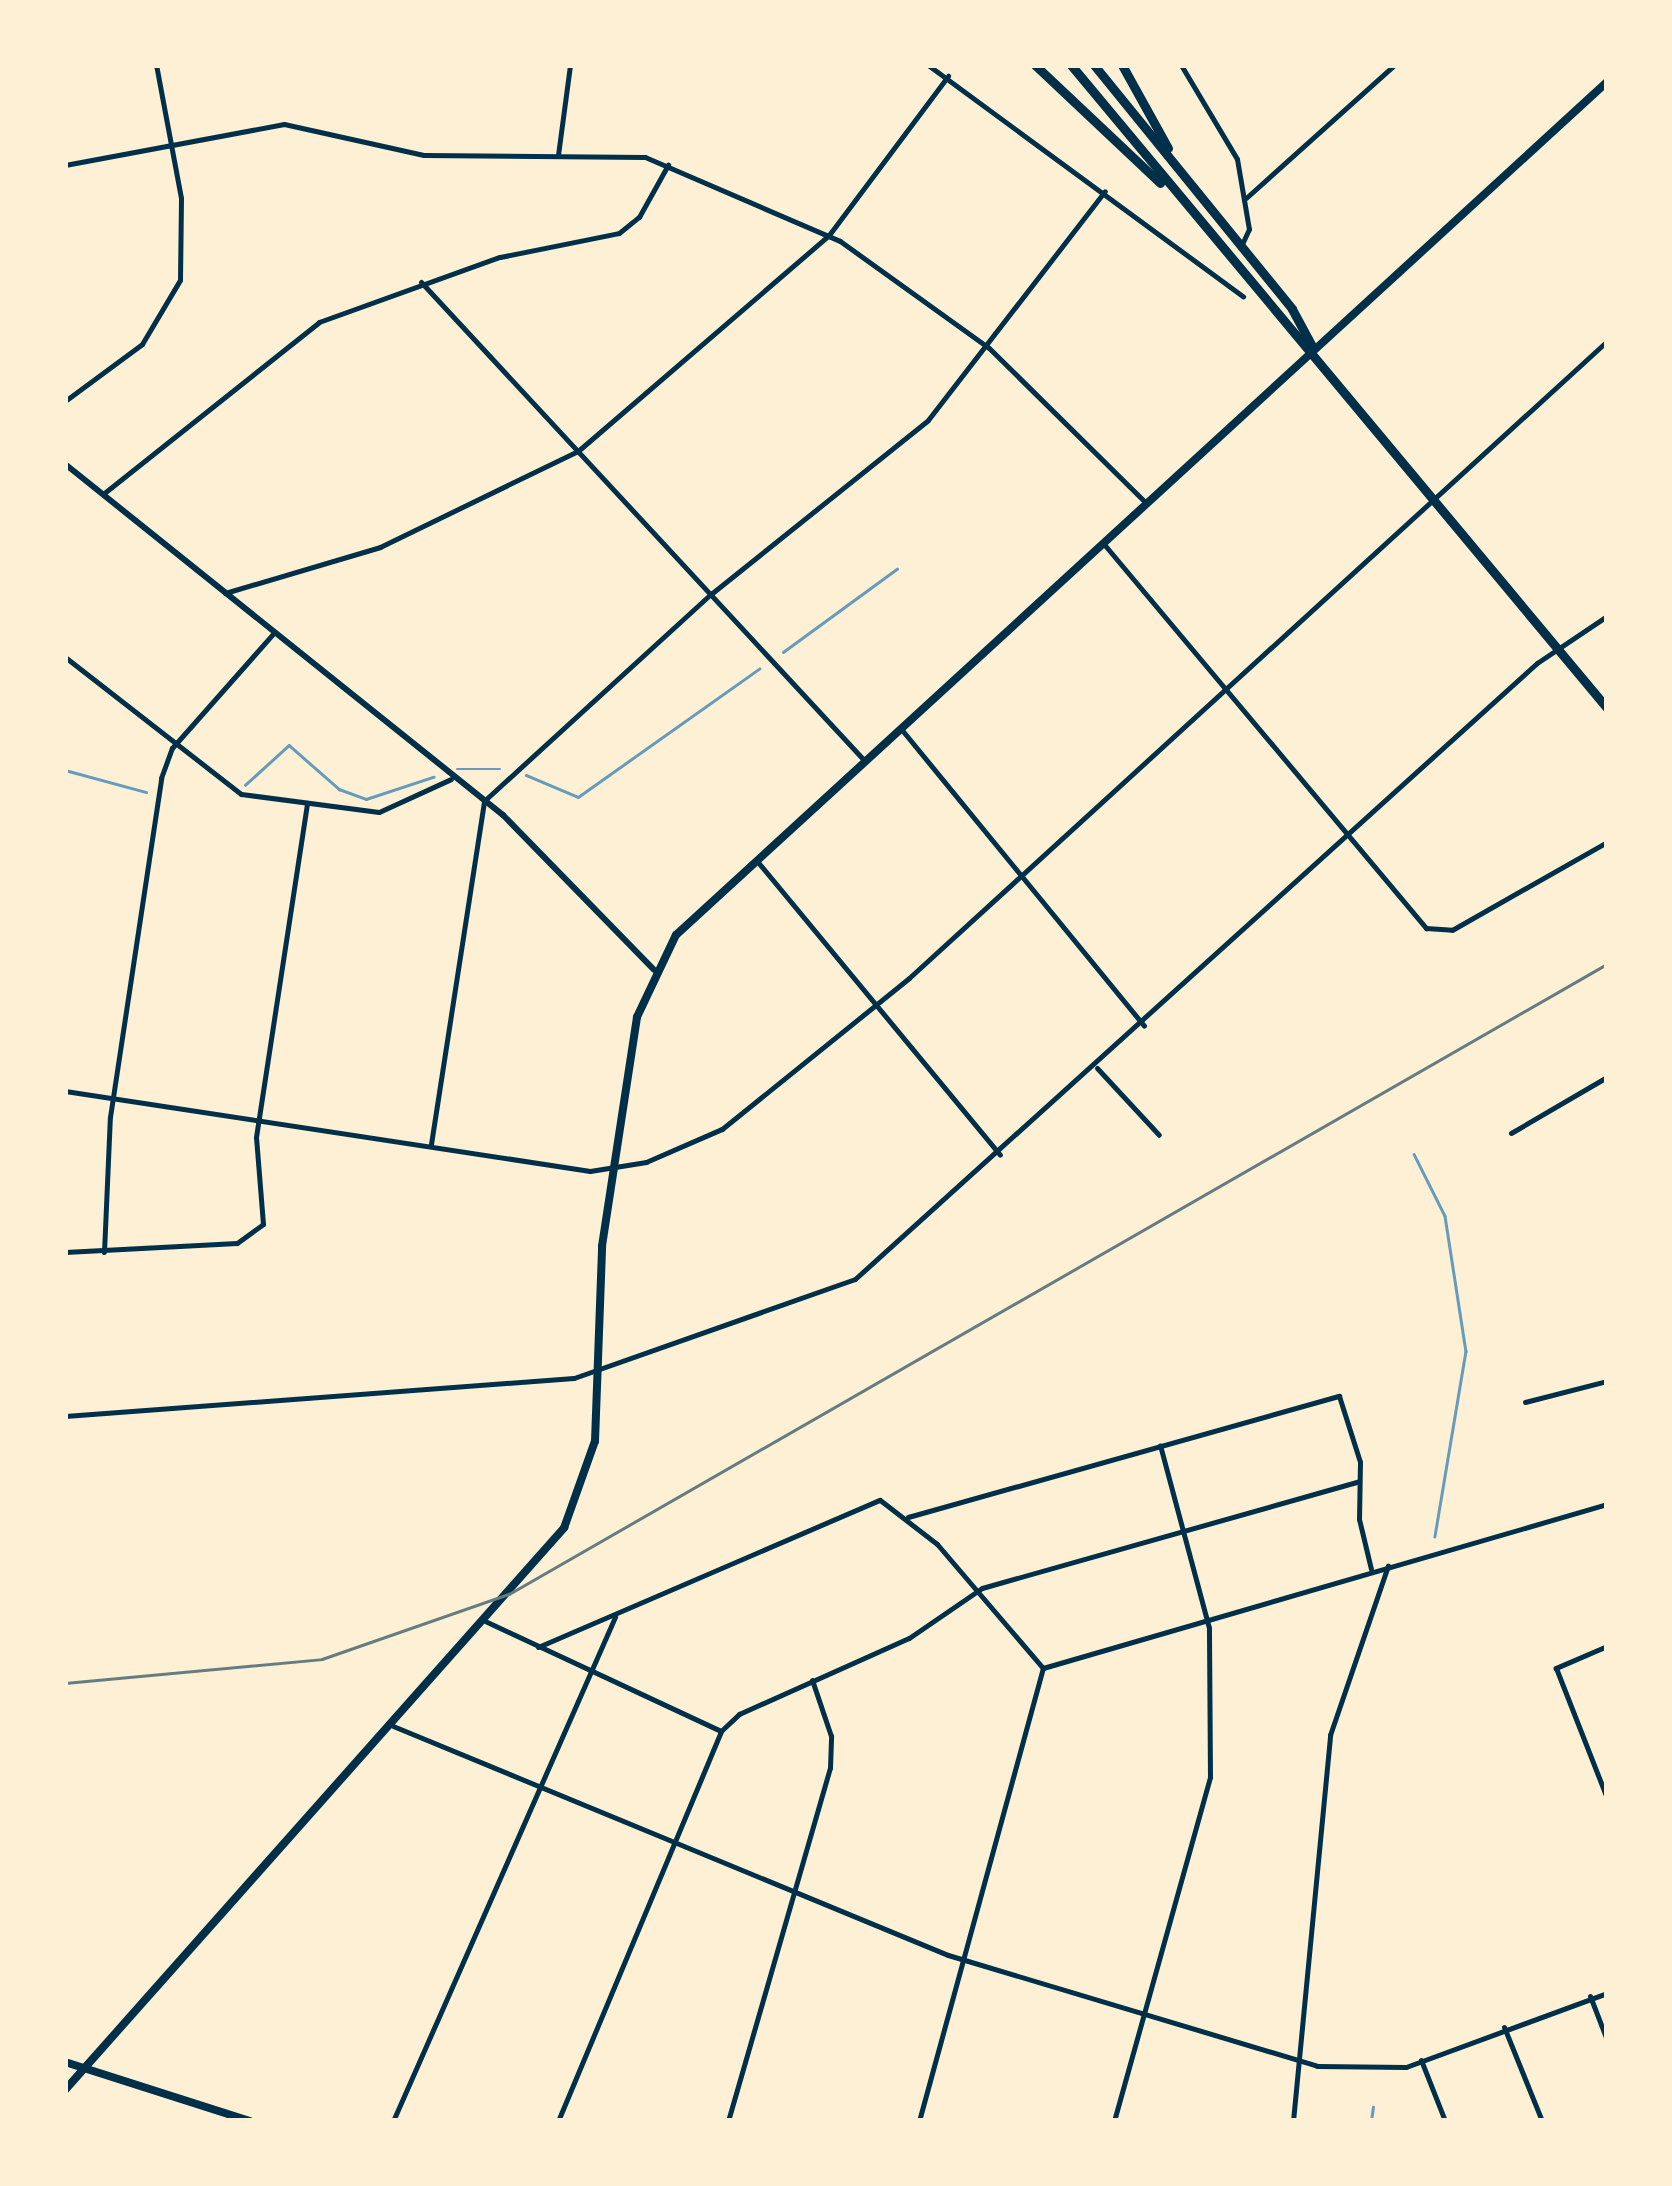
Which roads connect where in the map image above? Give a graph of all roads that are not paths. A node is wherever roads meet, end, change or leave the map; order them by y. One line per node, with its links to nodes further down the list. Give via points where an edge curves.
1 (156, 65): 12 (street)
2 (570, 65): 13 (street)
3 (928, 65): 10 (street)
4 (1034, 65): 19 (highway)
5 (1071, 65): 19 (highway)
6 (1094, 65): 16 (highway)
7 (1122, 65): 16 (highway)
8 (1181, 65): 18 (street, via 1229,144)
9 (1394, 65): 18 (street)
10 (948, 76): 17 (street); 20 (street)
11 (1607, 82): 26 (main road)
12 (171, 143): 13 (street, via 284,124 424,156); 14 (street); 27 (street, via 184,223 174,296 142,344)
13 (558, 154): 15 (street, via 609,151)
14 (65, 164)
15 (668, 165): 20 (street); 22 (street, via 639,217 618,232)
16 (1186, 176): 21 (highway)
17 (1106, 191): 23 (street); 25 (street)
18 (1246, 198): 21 (street)
19 (1185, 204): 26 (highway)
20 (829, 234): 25 (street); 28 (street)
21 (1241, 246): 26 (highway)
22 (420, 281): 28 (street); 30 (street, via 290,340)
23 (1243, 296)
24 (1607, 341): 31 (street)
25 (989, 348): 32 (street); 35 (street, via 909,437)
26 (1313, 348): 31 (highway); 32 (main road)
27 (65, 401)
28 (578, 452): 34 (street, via 380,547); 35 (street)
29 (65, 464): 30 (street)
30 (102, 494): 34 (street)
31 (1436, 497): 38 (highway); 40 (street)
32 (1146, 503): 33 (main road)
33 (1103, 543): 40 (street); 42 (main road)
34 (224, 594): 37 (street)
35 (711, 594): 44 (street); 46 (street)
36 (1607, 616): 38 (street)
37 (273, 634): 43 (street); 45 (street)
38 (1558, 648): 41 (highway); 48 (street)
39 (65, 657): 43 (street)
40 (1227, 688): 48 (street); 51 (street)
41 (1607, 708)
42 (900, 728): 44 (main road); 51 (street)
43 (172, 748): 47 (street, via 240,794); 58 (street, via 156,798)
44 (864, 760): 50 (main road)
45 (451, 778): 46 (street); 47 (street, via 389,811)
46 (484, 801): 52 (street); 62 (street)
47 (307, 803): 59 (street)
48 (1352, 835): 49 (street, via 1421,924 1441,932); 54 (street)
49 (1607, 842)
50 (755, 859): 52 (main road, via 686,924); 53 (street)
51 (1021, 876): 53 (street); 54 (street)
52 (654, 970): 64 (main road, via 637,1018)
53 (876, 1006): 63 (street); 64 (street, via 749,1114)
54 (1144, 1026): 55 (street)
55 (1097, 1068): 61 (street); 63 (street)
56 (1607, 1077): 60 (street)
57 (65, 1091): 58 (street)
58 (112, 1098): 59 (street); 66 (street)
59 (260, 1120): 62 (street); 66 (street, via 266,1213 256,1233)
60 (1511, 1134)
61 (1159, 1135)
62 (431, 1144): 64 (street)
63 (1000, 1155): 67 (street, via 855,1279)
64 (613, 1169): 67 (main road)
65 (65, 1252): 66 (street)
66 (104, 1252)
67 (598, 1372): 70 (street); 81 (main road, via 595,1442 576,1505)
68 (1607, 1381): 69 (street)
69 (1526, 1402)
70 (65, 1416)
71 (1160, 1444): 72 (street, via 1339,1396); 74 (street); 75 (street)
72 (1359, 1481): 75 (street); 77 (street)
73 (1607, 1504): 76 (street)
74 (908, 1517): 78 (street); 79 (street, via 884,1501 860,1504)
75 (1184, 1530): 78 (street); 80 (street)
76 (1388, 1566): 77 (street); 99 (street, via 1330,1735)
77 (1371, 1569): 80 (street)
78 (975, 1596): 84 (street); 86 (street, via 909,1638)
79 (615, 1617): 83 (street); 85 (street)
80 (1207, 1617): 84 (street); 96 (street, via 1209,1797)
81 (486, 1621): 83 (street); 87 (main road)
82 (1607, 1646): 90 (street, via 1557,1664)
83 (538, 1647): 85 (street)
84 (1043, 1668): 93 (street)
85 (589, 1671): 88 (street); 89 (street)
86 (812, 1680): 88 (street, via 752,1705); 92 (street, via 832,1756)
87 (393, 1726): 89 (street); 102 (main road)
88 (722, 1731): 91 (street)
89 (537, 1789): 91 (street); 105 (street)
90 (1607, 1798)
91 (674, 1848): 92 (street); 106 (street)
92 (793, 1894): 93 (street); 107 (street)
93 (964, 1960): 96 (street); 108 (street)
94 (1607, 1993): 95 (street)
95 (1590, 1996): 97 (street); 98 (street)
96 (1147, 2013): 99 (street); 109 (street)
97 (1504, 2026): 100 (street); 112 (street)
98 (1607, 2040)
99 (1299, 2059): 100 (street, via 1374,2070); 110 (street)
100 (1421, 2060): 111 (street)
101 (65, 2062): 102 (main road)
102 (85, 2068): 103 (main road); 104 (main road)
103 (65, 2090)
104 (250, 2121)
105 (393, 2121)
106 (558, 2121)
107 (728, 2121)
108 (918, 2121)
109 (1114, 2121)
110 (1293, 2121)
111 (1445, 2121)
112 (1542, 2121)

